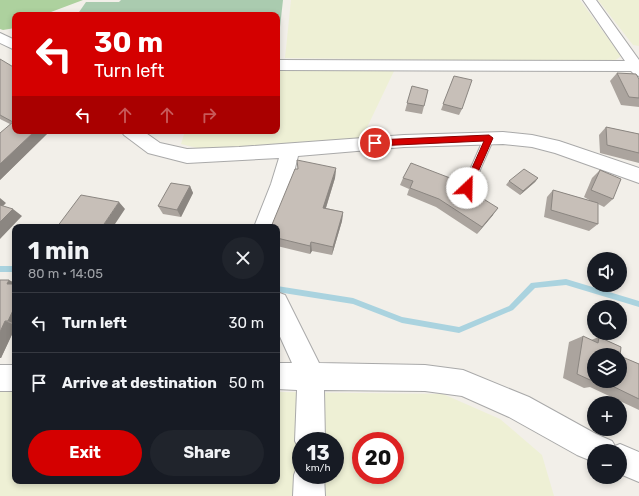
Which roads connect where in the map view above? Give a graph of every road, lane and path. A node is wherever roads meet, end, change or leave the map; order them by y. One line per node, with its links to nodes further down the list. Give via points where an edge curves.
1 (589, 0): 4 (street)
2 (0, 36): 3 (street)
3 (12, 44)
4 (624, 48): 5 (street); 7 (street)
5 (639, 50)
6 (280, 65): 7 (street)
7 (637, 69)
8 (134, 134): 10 (street, via 154,148 187,156)
9 (489, 138): 10 (street, via 404,141); 11 (street, via 532,140); 12 (lane)
10 (290, 150): 13 (street)
11 (639, 176)
12 (467, 188)
13 (266, 224)
14 (280, 309): 16 (street)
15 (280, 376): 16 (street)
16 (311, 376): 19 (street); 20 (street, via 425,378 463,383 519,407)
17 (0, 378): 18 (street)
18 (12, 378)
19 (310, 432)
20 (587, 445)
21 (627, 462): 22 (street)
22 (639, 467)
23 (309, 484): 24 (street)
24 (309, 496)

